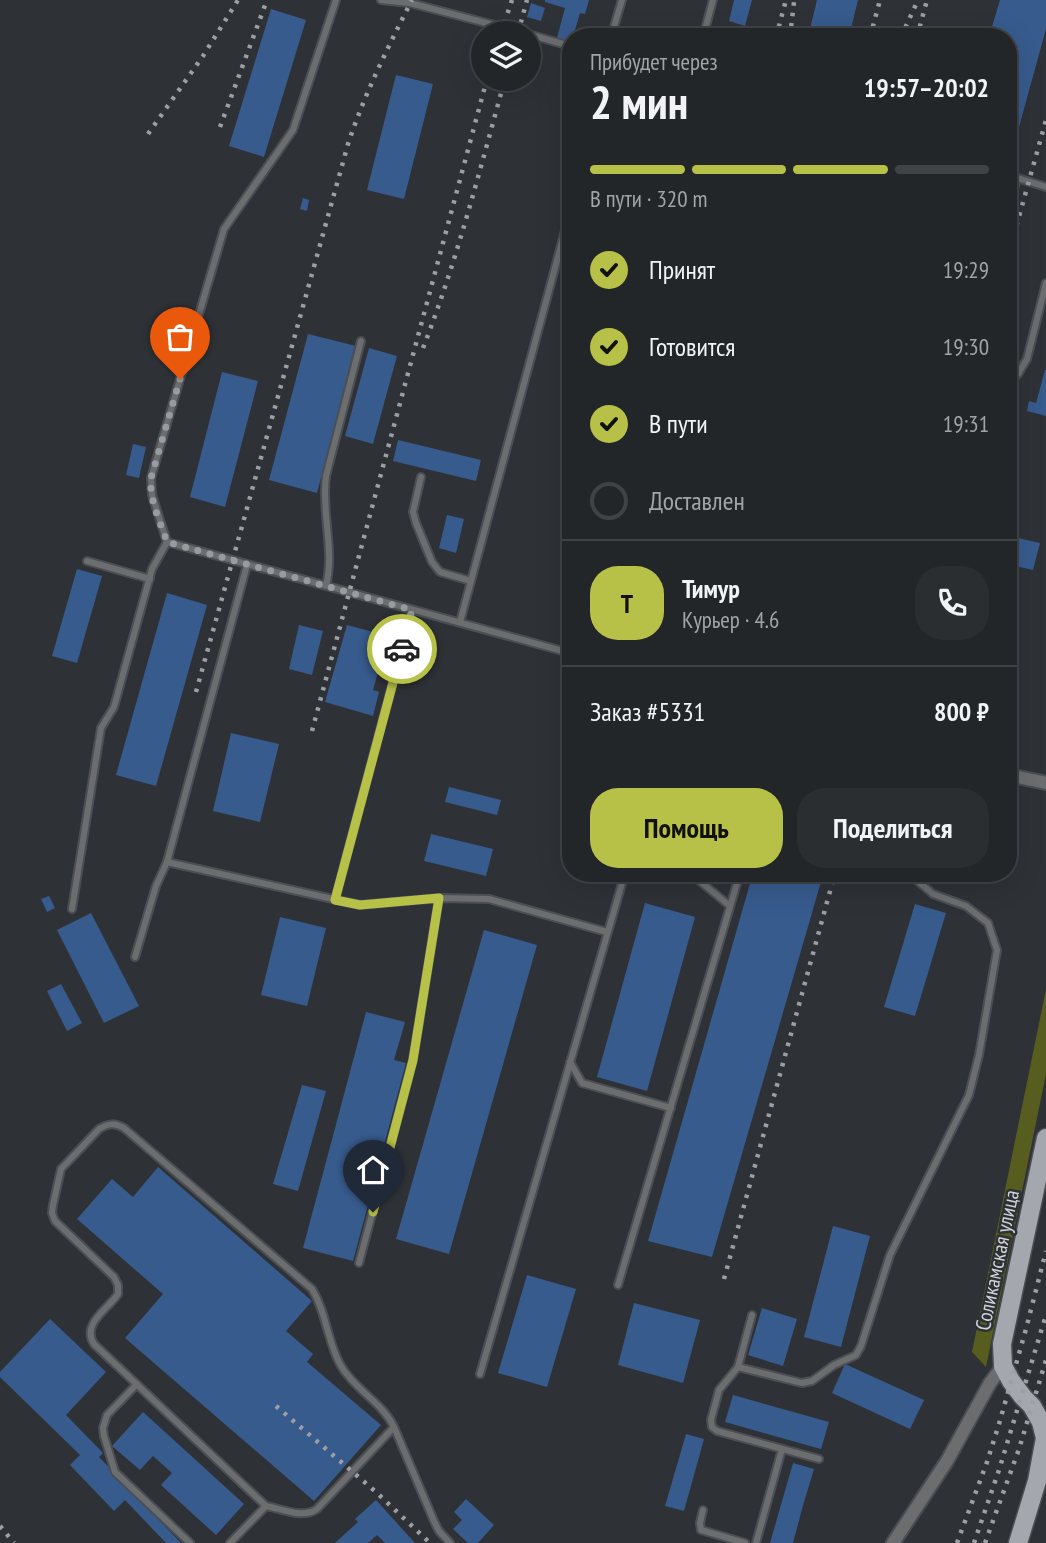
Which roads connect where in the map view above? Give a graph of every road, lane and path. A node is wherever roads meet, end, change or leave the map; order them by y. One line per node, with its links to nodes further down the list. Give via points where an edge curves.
1 (336, 0): 18 (lane, via 293,130 224,229 151,478)
2 (381, 0): 5 (lane)
3 (622, 0): 6 (lane)
4 (713, 0): 7 (lane)
5 (478, 21)
6 (614, 28)
7 (705, 28)
8 (541, 38): 9 (lane)
9 (562, 44)
10 (1017, 178): 11 (lane)
11 (1046, 187)
12 (562, 242): 22 (lane)
13 (1046, 283): 14 (lane)
14 (1043, 312): 16 (lane)
15 (361, 341): 23 (lane, via 324,490 329,560)
16 (1017, 375)
17 (421, 477): 22 (lane, via 414,512 432,562 440,572)
18 (167, 542): 20 (lane); 21 (lane)
19 (87, 561): 21 (lane)
20 (247, 565): 23 (lane); 29 (lane)
21 (150, 579): 37 (lane, via 114,707 101,727)
22 (471, 581): 25 (lane)
23 (326, 586): 24 (lane)
24 (412, 610): 25 (lane); 35 (lane)
25 (460, 622): 26 (lane)
26 (562, 651)
27 (1017, 777): 28 (street)
28 (1046, 783)
29 (167, 862): 35 (lane); 39 (lane)
30 (622, 882): 38 (lane)
31 (701, 882): 36 (lane)
32 (737, 882): 36 (lane)
33 (919, 882): 47 (lane, via 988,923 997,950 969,1094 890,1255 856,1354 802,1383)
34 (439, 898): 35 (lane, via 360,905); 38 (lane, via 489,899); 43 (lane, via 413,1060)
35 (335, 900)
36 (730, 906): 41 (lane)
37 (72, 909)
38 (607, 932): 40 (lane)
39 (135, 957)
40 (570, 1062): 41 (lane, via 582,1083); 48 (lane)
41 (671, 1108): 44 (lane)
42 (1046, 1138): 46 (main road, Соликамская улица, via 1002,1344)
43 (359, 1263)
44 (618, 1285)
45 (752, 1315): 47 (lane)
46 (1003, 1366): 53 (main road, via 1041,1422 1045,1438); 61 (street)
47 (738, 1367): 51 (lane, via 719,1390 712,1427)
48 (480, 1374)
49 (137, 1384): 50 (lane, via 90,1337 93,1322 118,1294 118,1285 55,1222 52,1213 61,1169 107,1124 124,1128 312,1289 341,1366); 54 (lane); 56 (lane, via 104,1422 115,1472)
50 (394, 1427): 54 (lane, via 311,1513); 58 (lane, via 434,1521)
51 (782, 1449): 52 (lane); 60 (lane)
52 (819, 1459)
53 (1042, 1483): 62 (main road)
54 (266, 1506): 57 (lane)
55 (703, 1510): 59 (lane, via 701,1530)
56 (190, 1543)
57 (230, 1543)
58 (450, 1543)
59 (745, 1543)
60 (756, 1543)
61 (893, 1543)
62 (1018, 1543)

